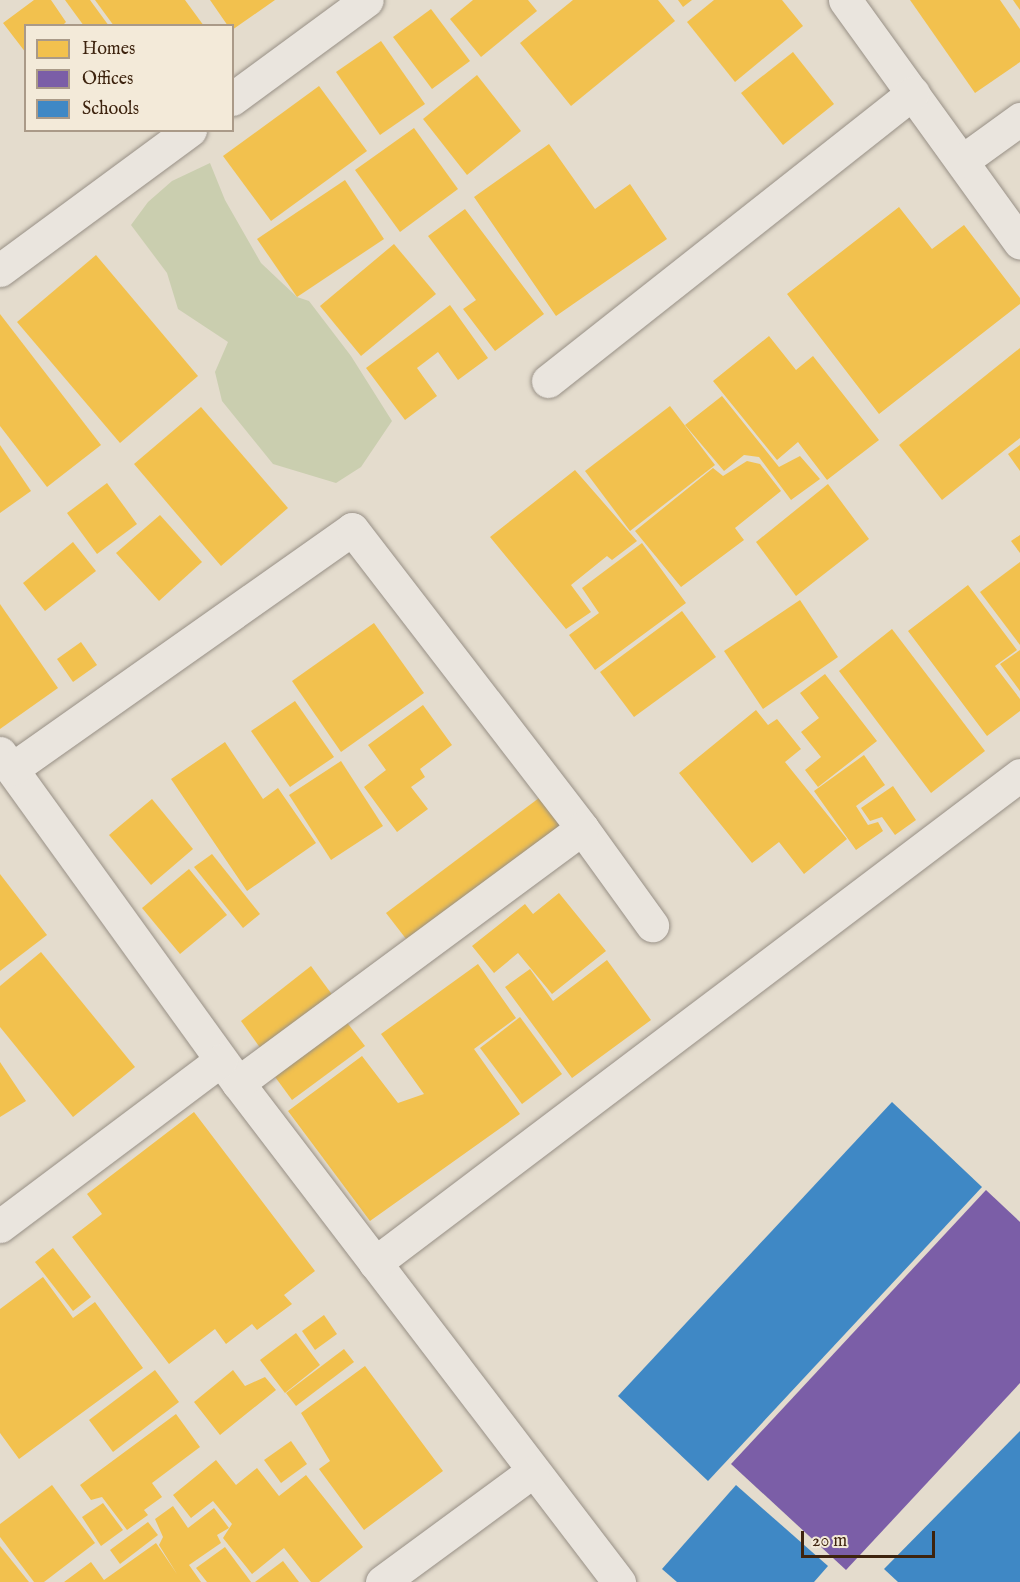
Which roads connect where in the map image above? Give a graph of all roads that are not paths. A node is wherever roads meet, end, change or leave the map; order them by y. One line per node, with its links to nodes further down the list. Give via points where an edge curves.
1 (368, 0): 4 (street)
2 (845, 0): 3 (street)
3 (914, 93): 7 (street); 10 (street)
4 (234, 98)
5 (1020, 119): 7 (street)
6 (187, 132): 9 (street)
7 (962, 161): 8 (street)
8 (1020, 243)
9 (0, 270)
10 (548, 381)
11 (6, 761): 13 (street, via 352,528); 15 (street)
12 (1020, 775): 17 (street)
13 (582, 828): 14 (street); 15 (street)
14 (652, 925)
15 (230, 1071): 16 (street); 17 (street)
16 (0, 1226)
17 (375, 1263): 18 (street)
18 (532, 1471): 19 (street); 20 (street)
19 (382, 1582)
20 (619, 1582)

